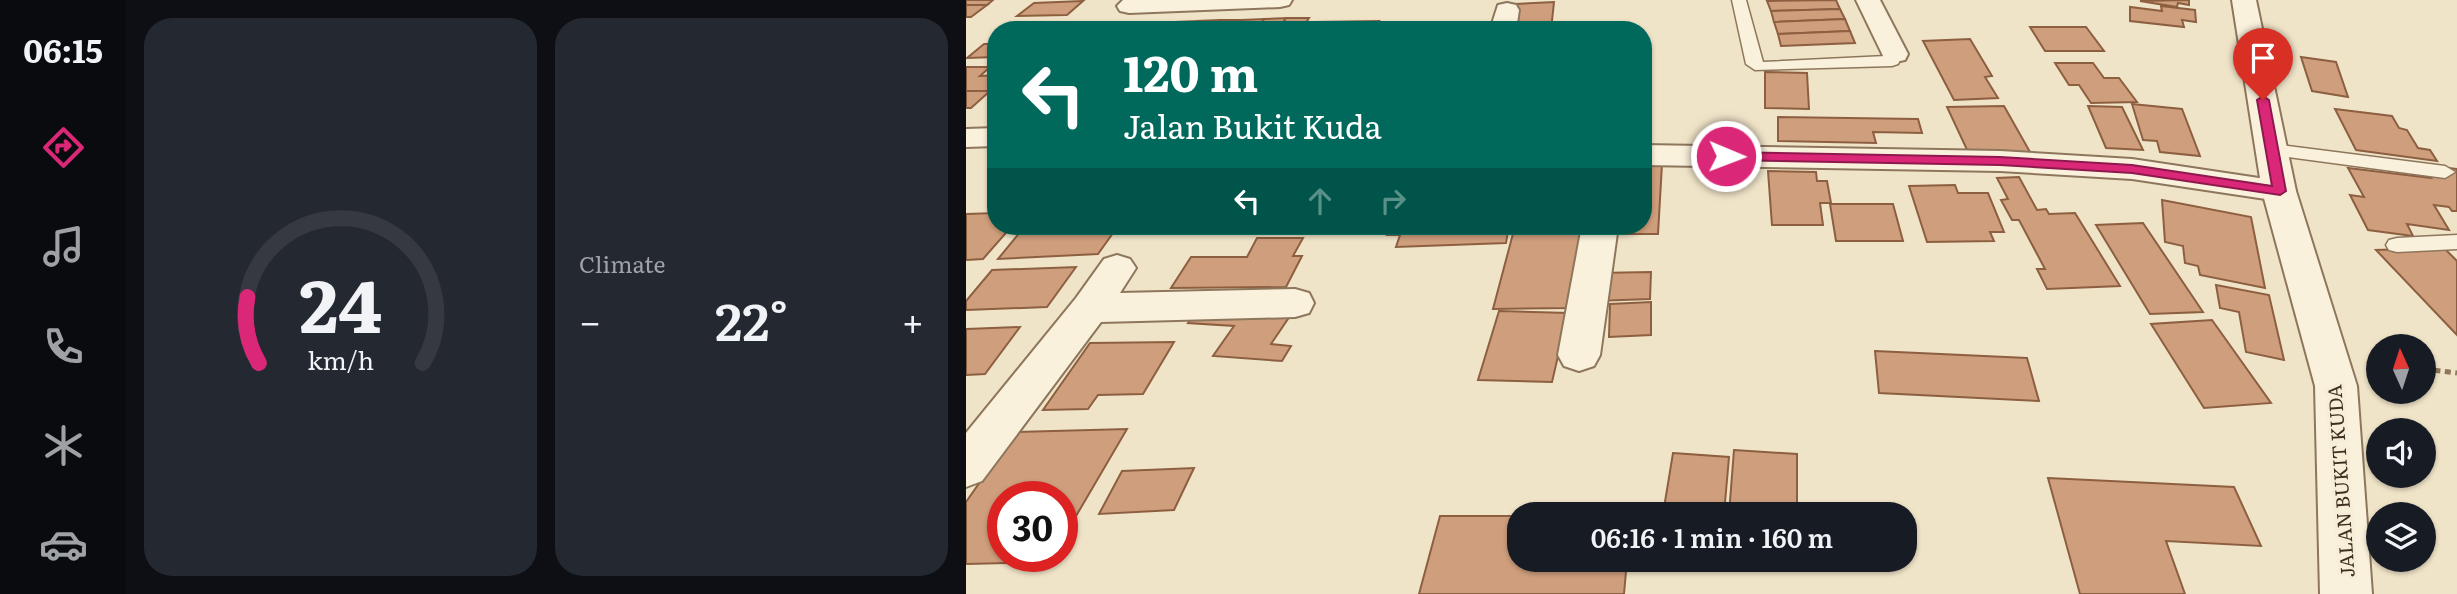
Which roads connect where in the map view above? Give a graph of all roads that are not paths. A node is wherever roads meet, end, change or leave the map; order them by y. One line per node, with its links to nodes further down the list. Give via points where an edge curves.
1 (1280, 0): 5 (street)
2 (1739, 0): 6 (lane, via 1754,64 1892,61)
3 (1868, 0): 6 (street)
4 (2244, 0): 9 (street, JALAN BUKIT KUDA)
5 (1126, 9)
6 (1895, 54)
7 (987, 137): 8 (street)
8 (966, 138)
9 (2272, 150): 11 (lane); 12 (street, JALAN BUKIT KUDA)
10 (1652, 155): 12 (street, via 2000,161 2132,169)
11 (2445, 172)
12 (2280, 191): 21 (street, JALAN BUKIT KUDA, via 2336,386)
13 (1599, 235): 19 (street)
14 (2457, 242): 15 (lane)
15 (2397, 245)
16 (1117, 268): 18 (street)
17 (1295, 303): 18 (street)
18 (1090, 308): 20 (street)
19 (1579, 355)
20 (966, 467)
21 (2346, 594)

